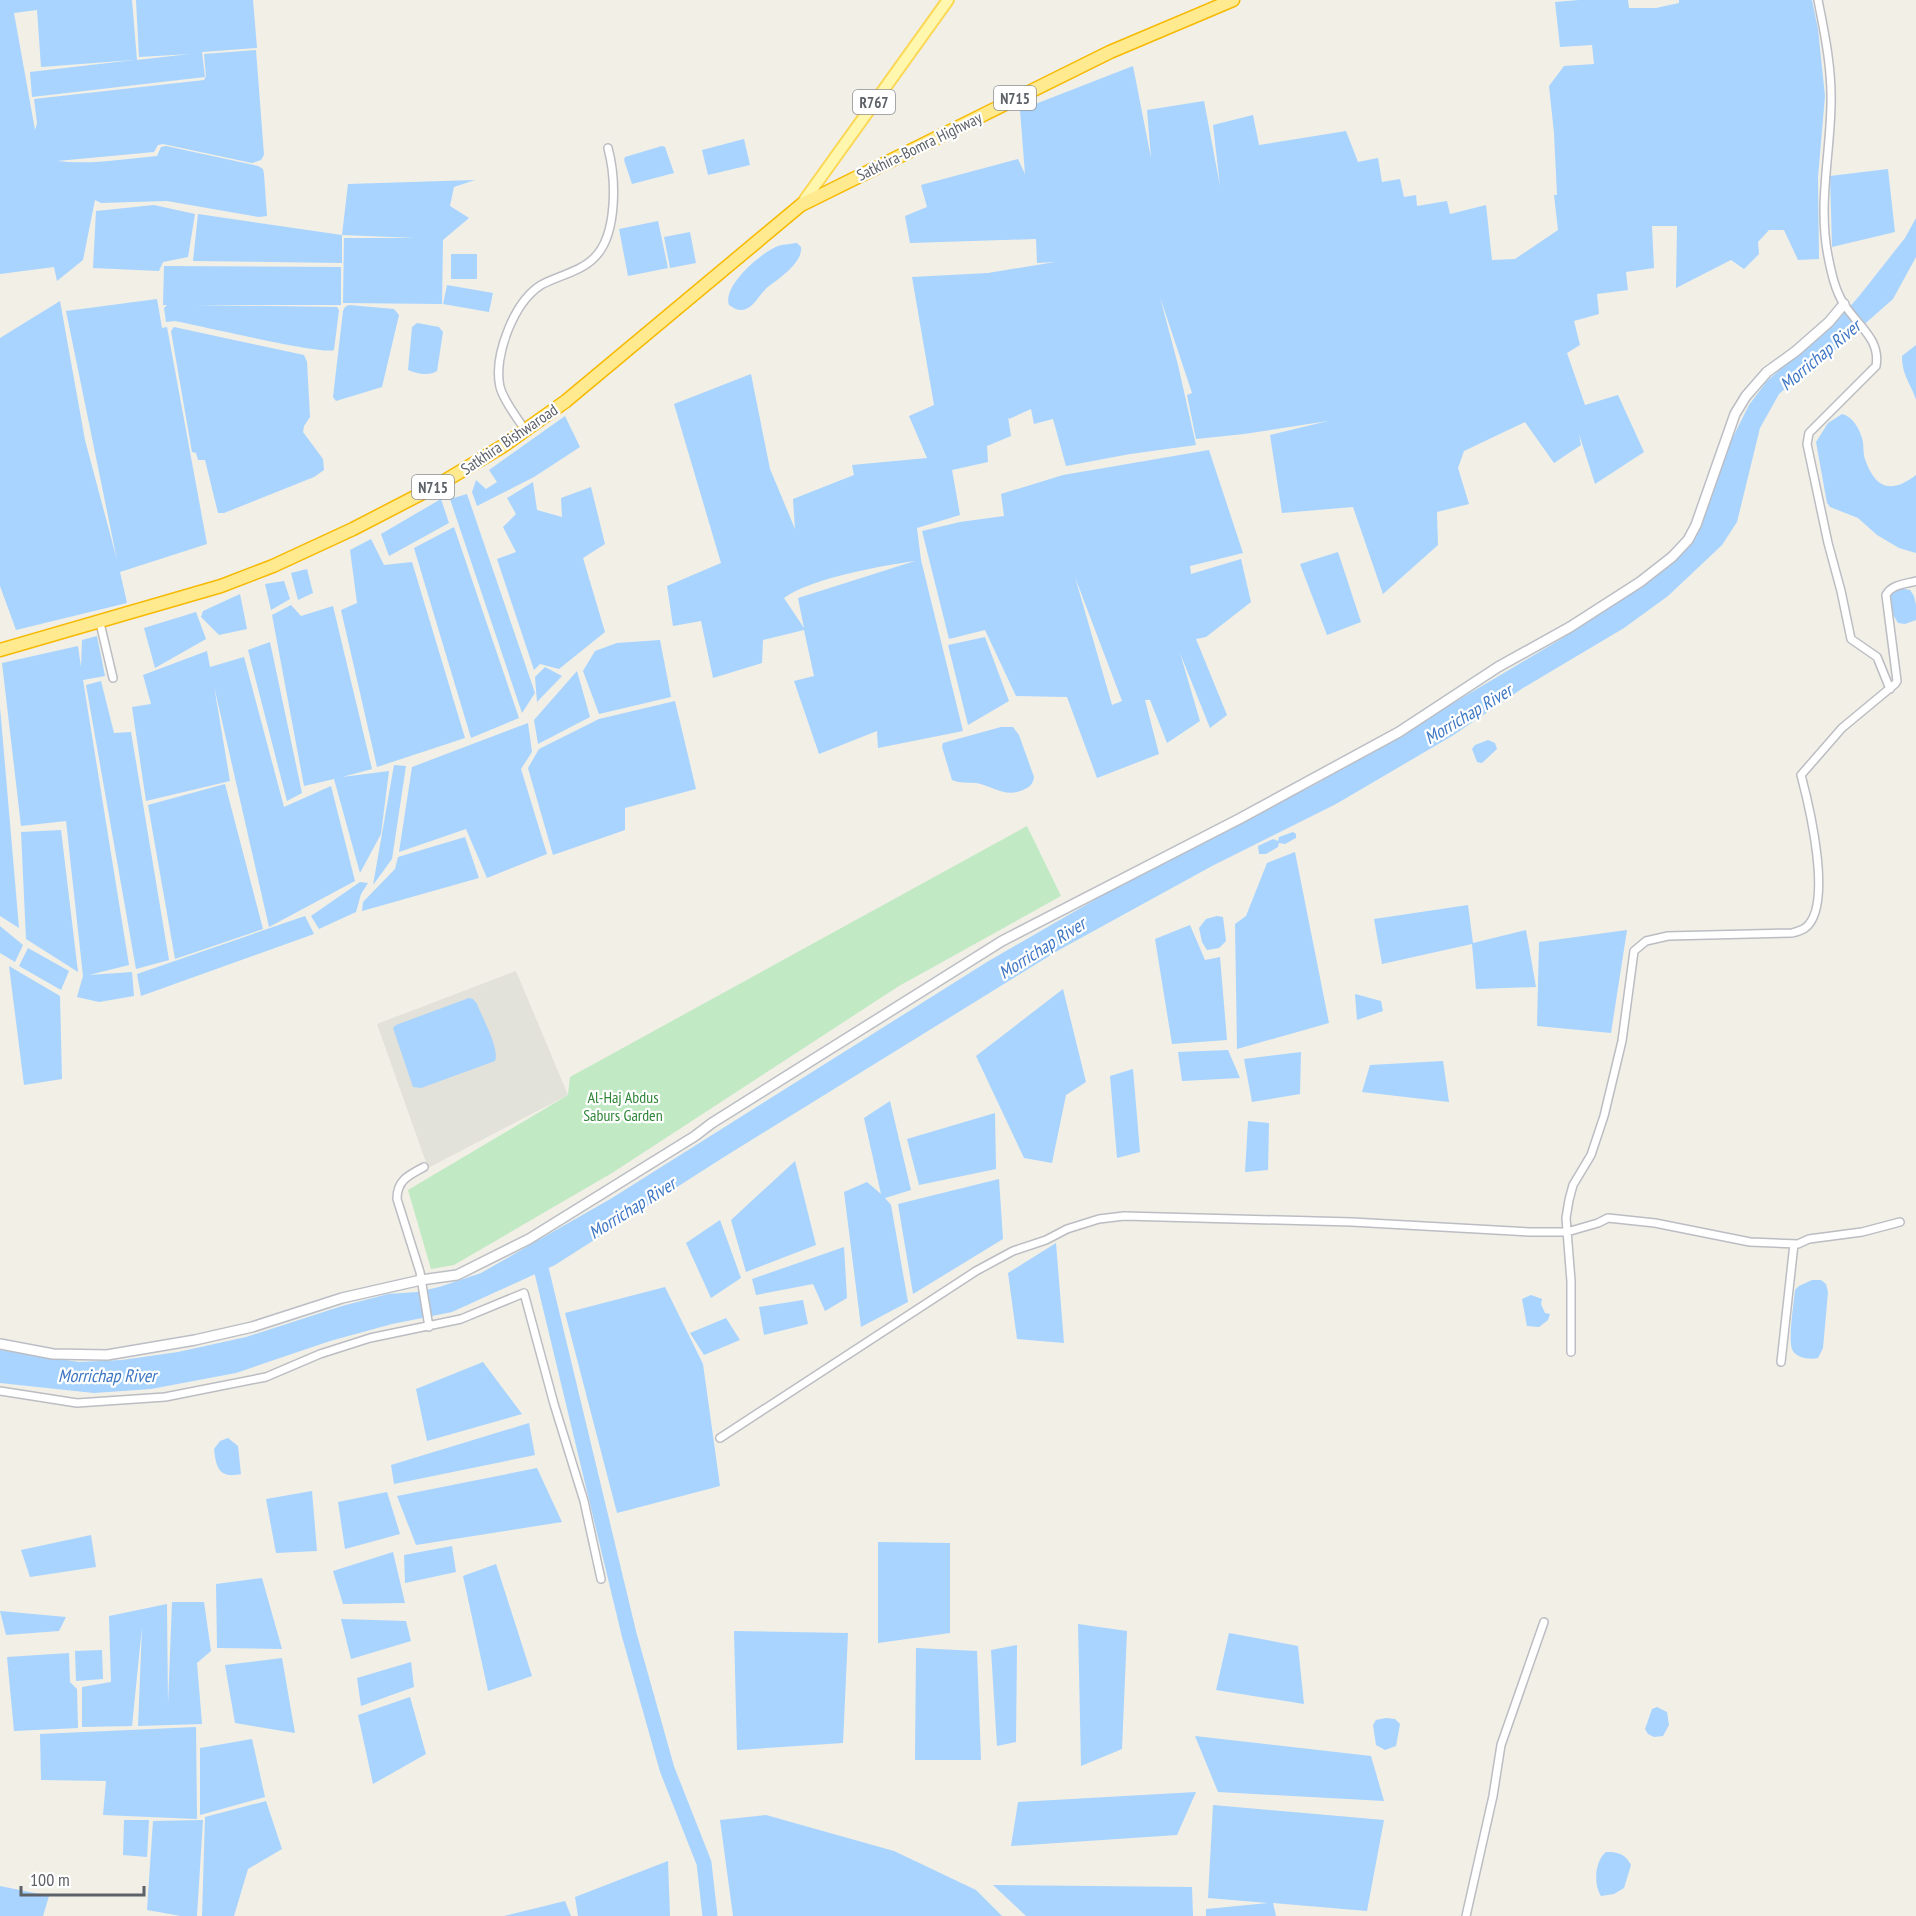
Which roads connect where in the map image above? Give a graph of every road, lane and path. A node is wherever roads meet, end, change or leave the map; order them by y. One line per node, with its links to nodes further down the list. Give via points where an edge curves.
1 (948, 0): 5 (main road, R767)
2 (1233, 0): 5 (highway, Satkhira-Bomra Highway / N715, via 1110,52)
3 (1818, 0): 6 (street, via 1831,71 1823,220 1828,257)
4 (608, 148): 7 (street, via 614,190 604,243 592,260 539,286 521,304 503,344 497,367 500,389)
5 (801, 205): 7 (highway, Satkhira Bishwaroad / N715, via 566,402)
6 (1844, 304): 12 (street, via 1875,345 1876,366 1809,433 1807,444 1851,639 1877,657); 17 (street, via 1802,346 1767,372 1746,396 1735,414 1688,540 1640,582 1399,732 992,946 529,1239 457,1275)
7 (525, 430): 9 (highway, Satkhira Bishwaroad / N715, via 438,485 273,566)
8 (1916, 582): 12 (street, via 1896,586 1886,595 1897,681)
9 (100, 623): 10 (highway, Satkhira Bishwaroad / N715); 11 (street)
10 (0, 650)
11 (113, 678)
12 (1890, 689): 15 (street, via 1842,728 1801,775 1818,866 1819,893 1814,915 1806,927 1792,933 1668,936 1646,941 1634,951 1618,1062 1591,1155 1571,1193)
13 (424, 1167): 17 (street, via 403,1179 397,1192)
14 (1900, 1222): 16 (street)
15 (1567, 1232): 16 (street, via 1608,1218 1750,1242); 20 (street); 23 (street, via 1352,1222 1124,1216 1099,1219 1013,1251 976,1271)
16 (1794, 1244): 21 (street)
17 (422, 1282): 18 (street); 19 (street, via 342,1298 195,1340 107,1355 53,1354)
18 (429, 1325): 22 (street, via 370,1338 266,1377 165,1397 77,1402); 24 (street, via 461,1319 524,1293 584,1500)
19 (0, 1344)
20 (1571, 1352)
21 (1781, 1362)
22 (0, 1391)
23 (720, 1438)
24 (601, 1579)
25 (1544, 1622): 26 (street, via 1501,1745)
26 (1466, 1916)

